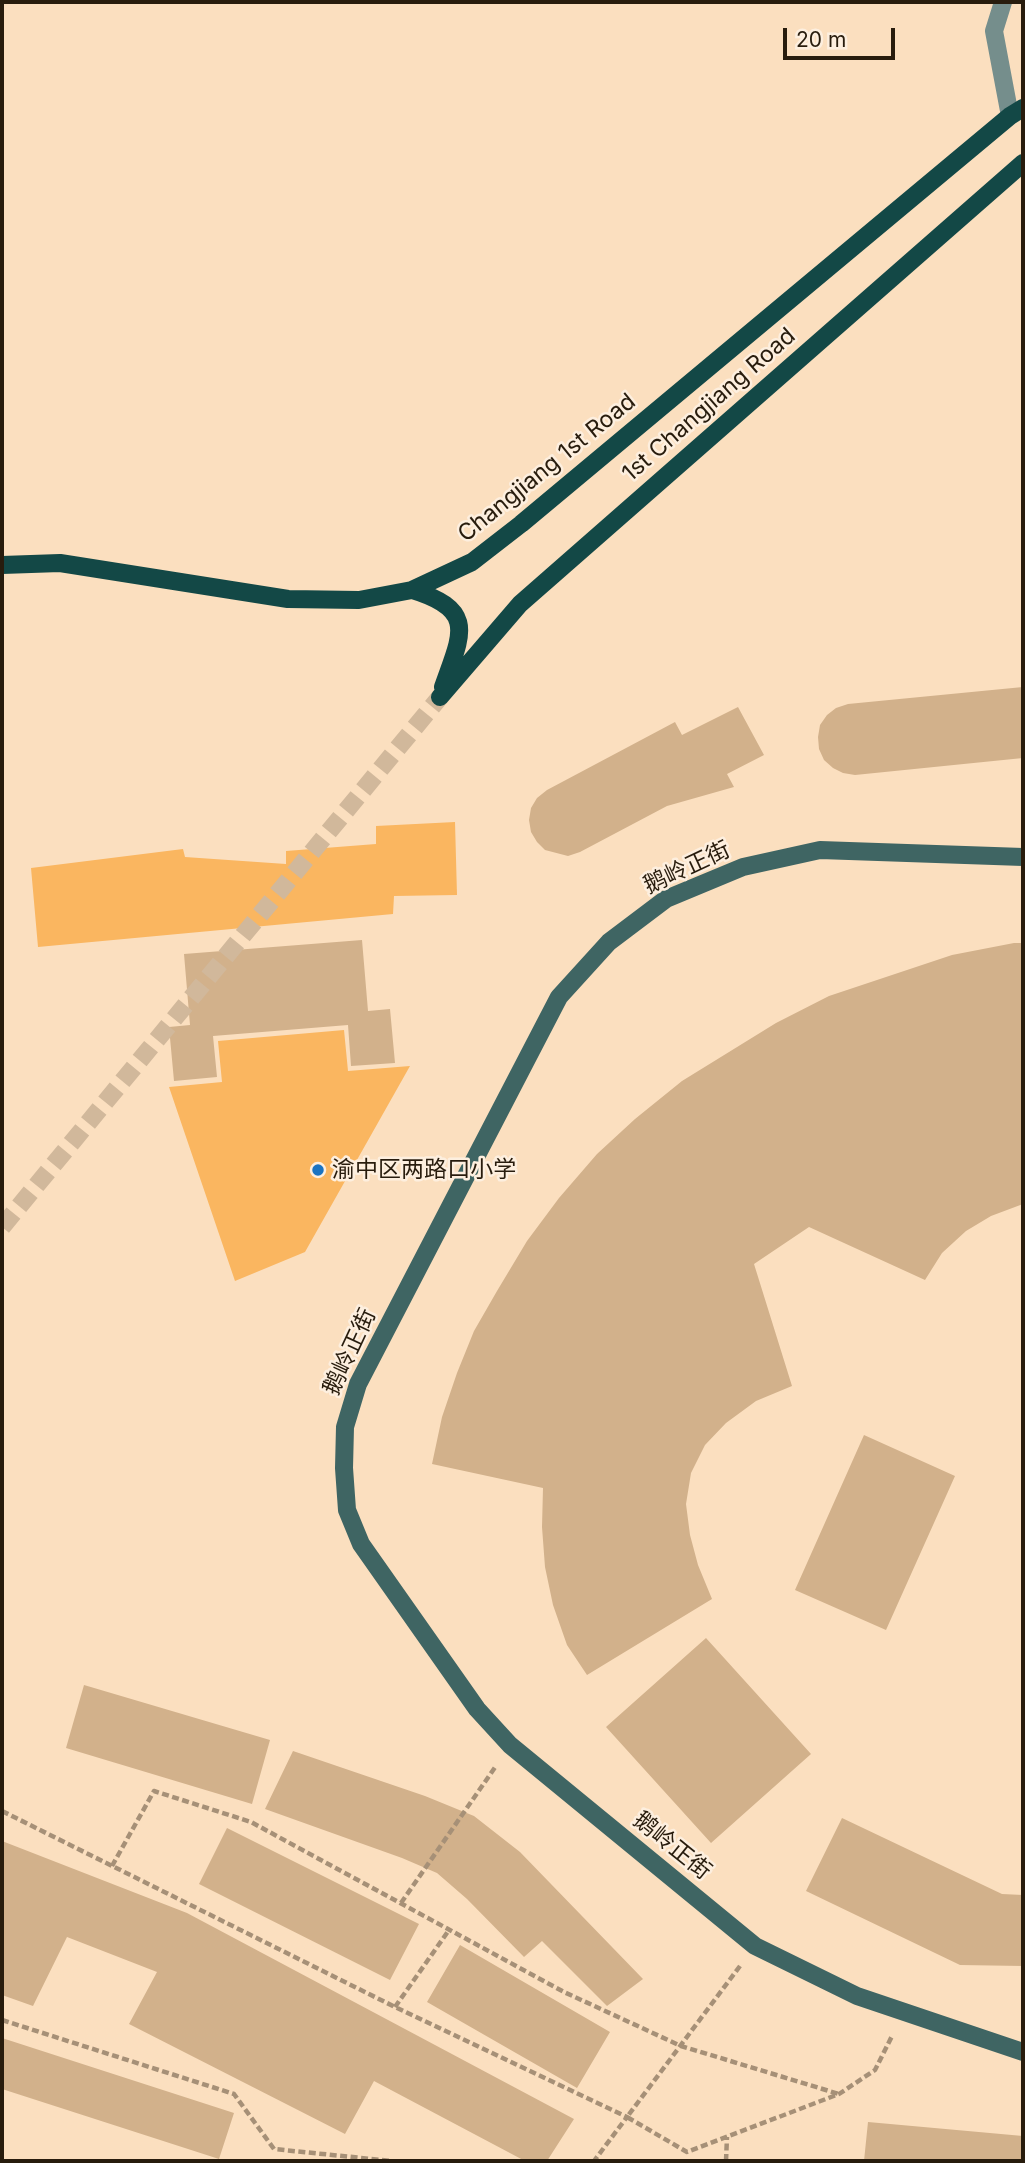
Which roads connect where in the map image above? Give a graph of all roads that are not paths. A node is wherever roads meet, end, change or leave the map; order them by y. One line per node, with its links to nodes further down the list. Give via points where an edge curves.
1 (1003, 2): 2 (street, via 994,31)
2 (1017, 112): 5 (main road, Changjiang 1st Road, via 522,524 472,562)
3 (1023, 163): 5 (main road, 1st Changjiang Road, via 520,604 440,697 460,638 460,623 451,608)
4 (2, 565): 5 (main road, Changjiang 1st Road, via 60,563 288,599 359,600)
5 (412, 590)
6 (1023, 857): 7 (street, 鹅岭正街, via 820,850 743,867 666,900 609,942 559,998 358,1384 345,1427 344,1468 347,1510 360,1544 477,1709 510,1745 755,1946 857,1996)
7 (1023, 2052)

